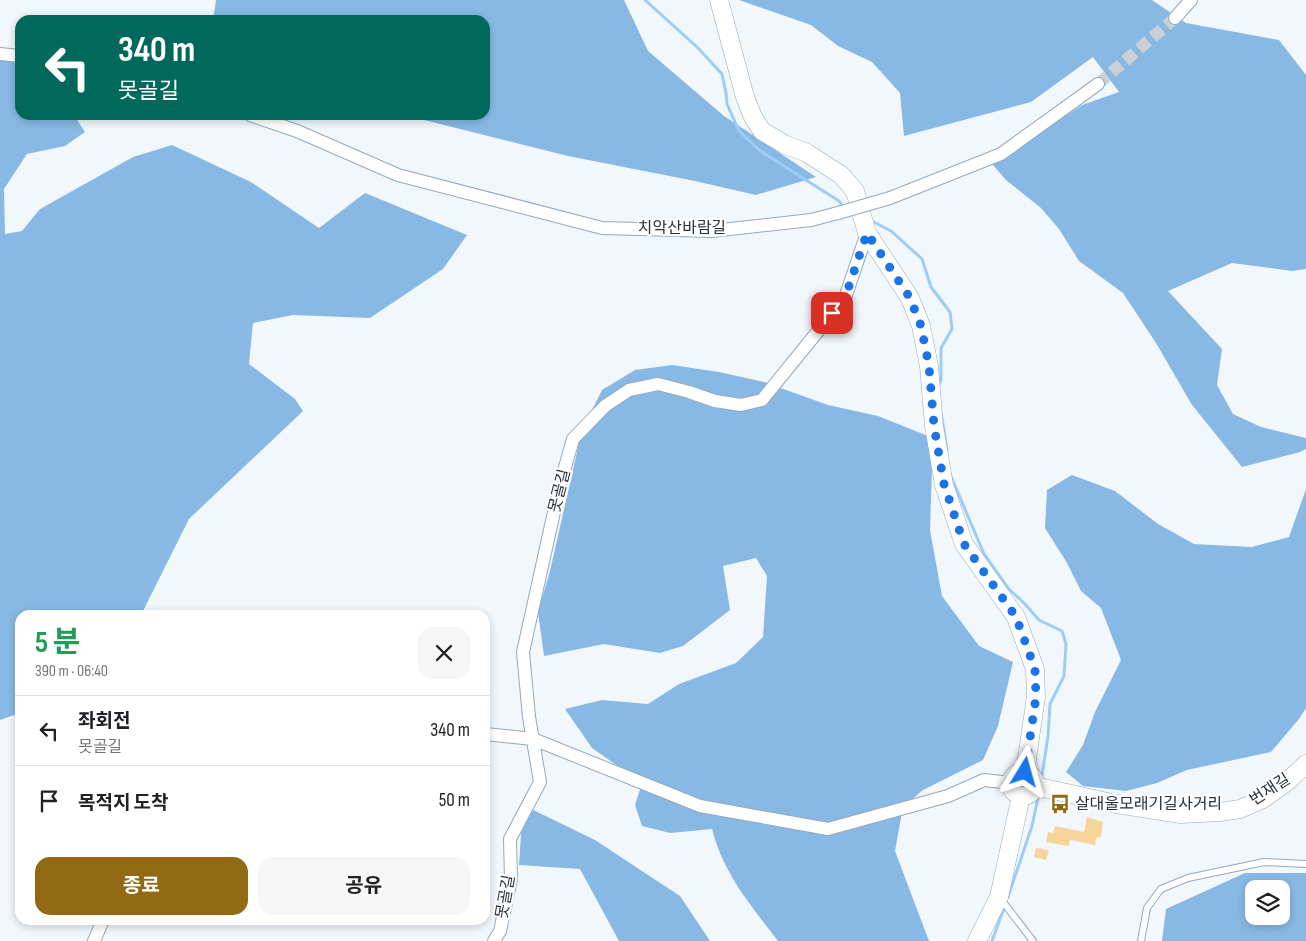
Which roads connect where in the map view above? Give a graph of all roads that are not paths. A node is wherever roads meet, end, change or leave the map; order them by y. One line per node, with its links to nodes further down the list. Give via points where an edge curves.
1 (719, 0): 8 (street, via 753,117 762,130 841,175 855,191)
2 (1191, 0): 3 (street)
3 (1175, 18)
4 (0, 54): 5 (street)
5 (15, 56)
6 (1098, 84): 7 (street, 치악산바람길, bridge, via 1001,154 890,198 811,220 712,231 602,228 398,175)
7 (265, 120)
8 (866, 229): 10 (street, 못골길, via 845,298 762,400 741,406 658,384 630,390 605,406 573,439 523,652); 12 (street, via 910,298 921,326 944,484 964,544 1016,617 1035,669)
9 (490, 735): 10 (street)
10 (533, 739): 12 (street, via 700,806 828,829 948,796 984,780); 17 (street, 못골길, via 540,782 510,839 511,879 500,931)
11 (1306, 764): 12 (street, 번재길, via 1263,799 1240,810 1220,812 1181,814 1116,804)
12 (1031, 785): 14 (street)
13 (1306, 864): 20 (lane, via 1264,862 1188,878 1161,890 1146,908)
14 (1004, 903): 18 (street); 19 (lane)
15 (101, 925): 16 (street)
16 (94, 941)
17 (494, 941)
18 (977, 941)
19 (1033, 941)
20 (1141, 941)

